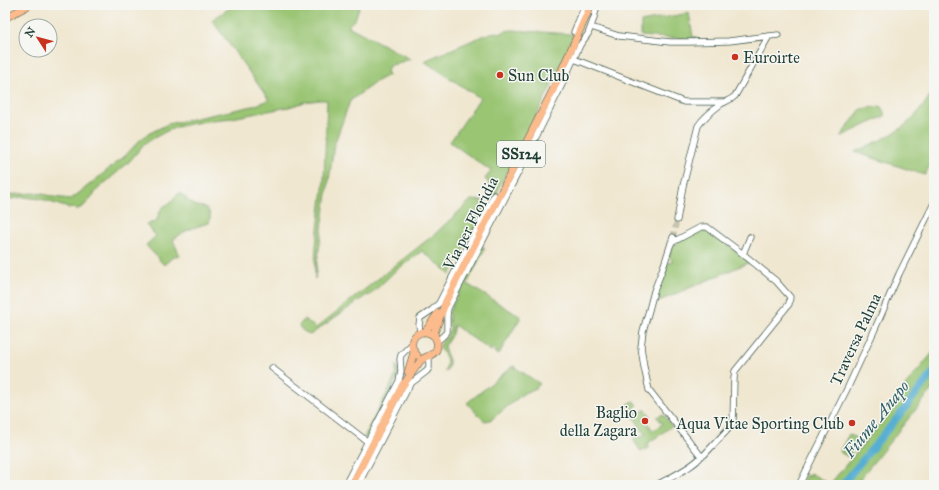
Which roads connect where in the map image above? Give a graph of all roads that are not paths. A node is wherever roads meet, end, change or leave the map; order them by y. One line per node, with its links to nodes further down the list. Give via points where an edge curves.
1 (29, 5): 5 (main road)
2 (585, 5): 7 (street)
3 (591, 5): 17 (main road, Via per Floridia / SS124, via 553,90)
4 (597, 5): 6 (street)
5 (5, 18)
6 (591, 28): 9 (street, via 619,36 670,42 714,42); 10 (street)
7 (574, 32)
8 (778, 35): 9 (street)
9 (769, 36): 11 (street, via 735,96)
10 (574, 59): 11 (street, via 684,102); 19 (street, via 448,308 447,332)
11 (725, 102): 14 (street, via 698,126)
12 (494, 195): 18 (street, via 439,303 420,318)
13 (934, 203): 30 (street, Traversa Palma)
14 (677, 220)
15 (750, 237): 16 (street)
16 (743, 254): 25 (street, via 776,281 790,296 790,302 735,371 733,423); 25 (street, via 704,227 672,240 643,331 641,347 649,390)
17 (446, 302): 18 (main road); 19 (main road, via 434,333)
18 (422, 332): 19 (main road, via 431,334); 20 (main road, via 415,336)
19 (436, 339): 21 (main road, via 436,350)
20 (413, 349): 21 (main road, via 419,356); 23 (main road, via 410,368); 24 (street, via 401,355 399,381)
21 (427, 357): 23 (main road, via 417,364); 28 (street, via 427,371 410,384)
22 (272, 368): 24 (street)
23 (402, 388): 27 (main road)
24 (368, 442): 26 (street)
25 (701, 456): 29 (street, via 692,465)
26 (345, 485)
27 (352, 485)
28 (358, 485)
29 (657, 485)
30 (799, 485)

